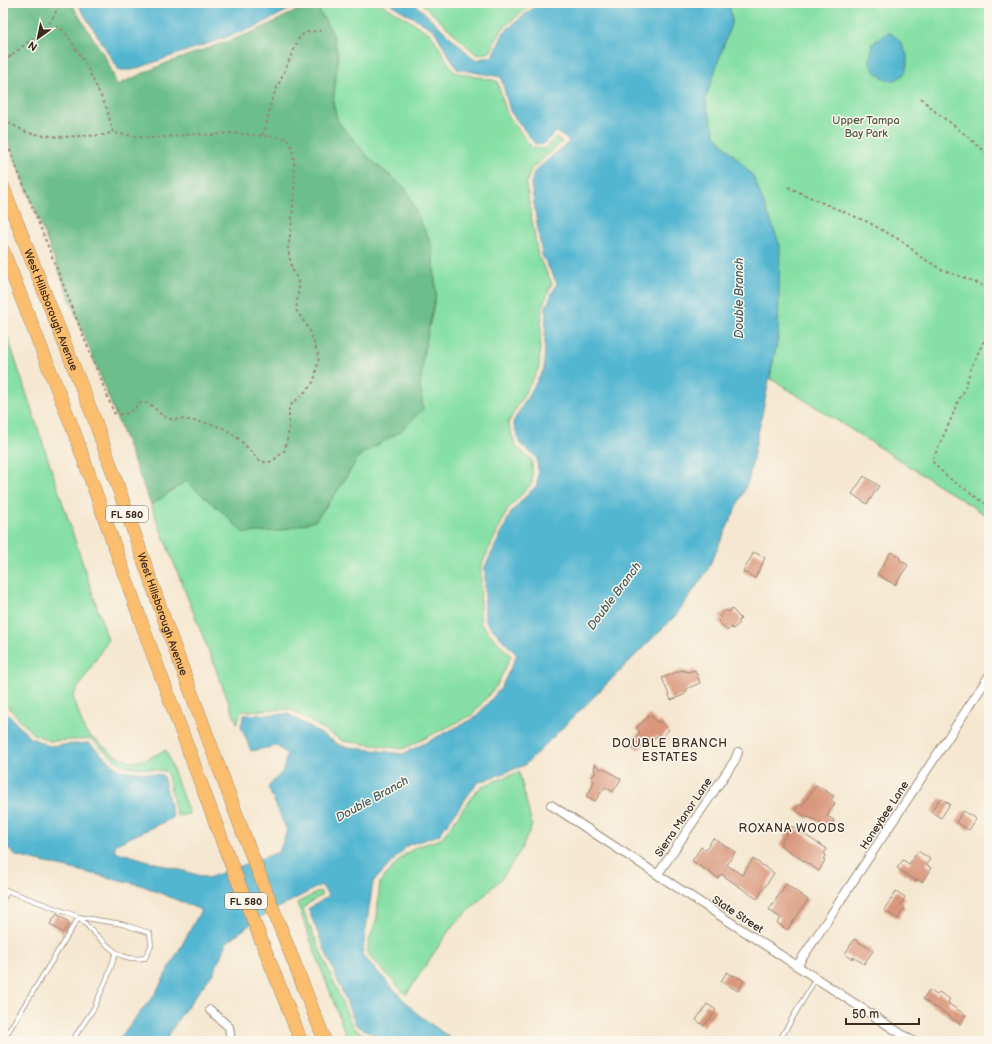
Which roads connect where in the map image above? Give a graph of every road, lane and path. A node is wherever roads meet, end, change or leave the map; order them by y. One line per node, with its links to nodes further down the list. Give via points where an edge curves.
1 (59, 3): 2 (path)
2 (47, 28): 4 (path); 9 (path, via 60,27 85,63 107,109)
3 (324, 30): 11 (path, via 300,36 272,99)
4 (13, 55): 5 (path); 6 (path)
5 (3, 58)
6 (3, 62)
7 (921, 98): 12 (path)
8 (3, 120): 9 (path, via 28,133 59,137 104,135)
9 (113, 132): 11 (path, via 148,138 191,134)
10 (3, 133): 11 (path, via 114,414 119,416 133,410 140,403 149,403 163,416 173,420 212,424 225,429 259,460 267,463 285,450 289,410 314,381 319,357 309,330 296,310 299,287 288,256 294,210 294,155 286,138)
11 (262, 135)
12 (989, 155)
13 (3, 187): 35 (main road, West Hillsborough Avenue / FL 580, via 95,421 168,630)
14 (788, 187): 16 (path, via 868,222 903,242 942,270)
15 (3, 251): 34 (main road, West Hillsborough Avenue / FL 580, via 74,429 147,638 226,851)
16 (989, 289)
17 (989, 330): 18 (path, via 932,461 946,476)
18 (989, 506)
19 (989, 676): 28 (street, Honeybee Lane)
20 (738, 752): 22 (street, Sierra Manor Lane)
21 (551, 804): 22 (street, State Street)
22 (658, 874): 28 (street, State Street)
23 (3, 888): 24 (lane)
24 (8, 892): 25 (lane); 26 (lane)
25 (3, 899)
26 (79, 917): 27 (lane); 27 (lane, via 122,924 150,933 151,946 145,958 135,959); 32 (lane)
27 (116, 952): 33 (lane, via 94,1008)
28 (798, 966): 29 (street, State Street)
29 (816, 978): 36 (lane); 37 (street, State Street)
30 (210, 1010): 31 (street, via 229,1027)
31 (229, 1039)
32 (3, 1040)
33 (72, 1041)
34 (301, 1041)
35 (325, 1041)
36 (779, 1041)
37 (912, 1041)

